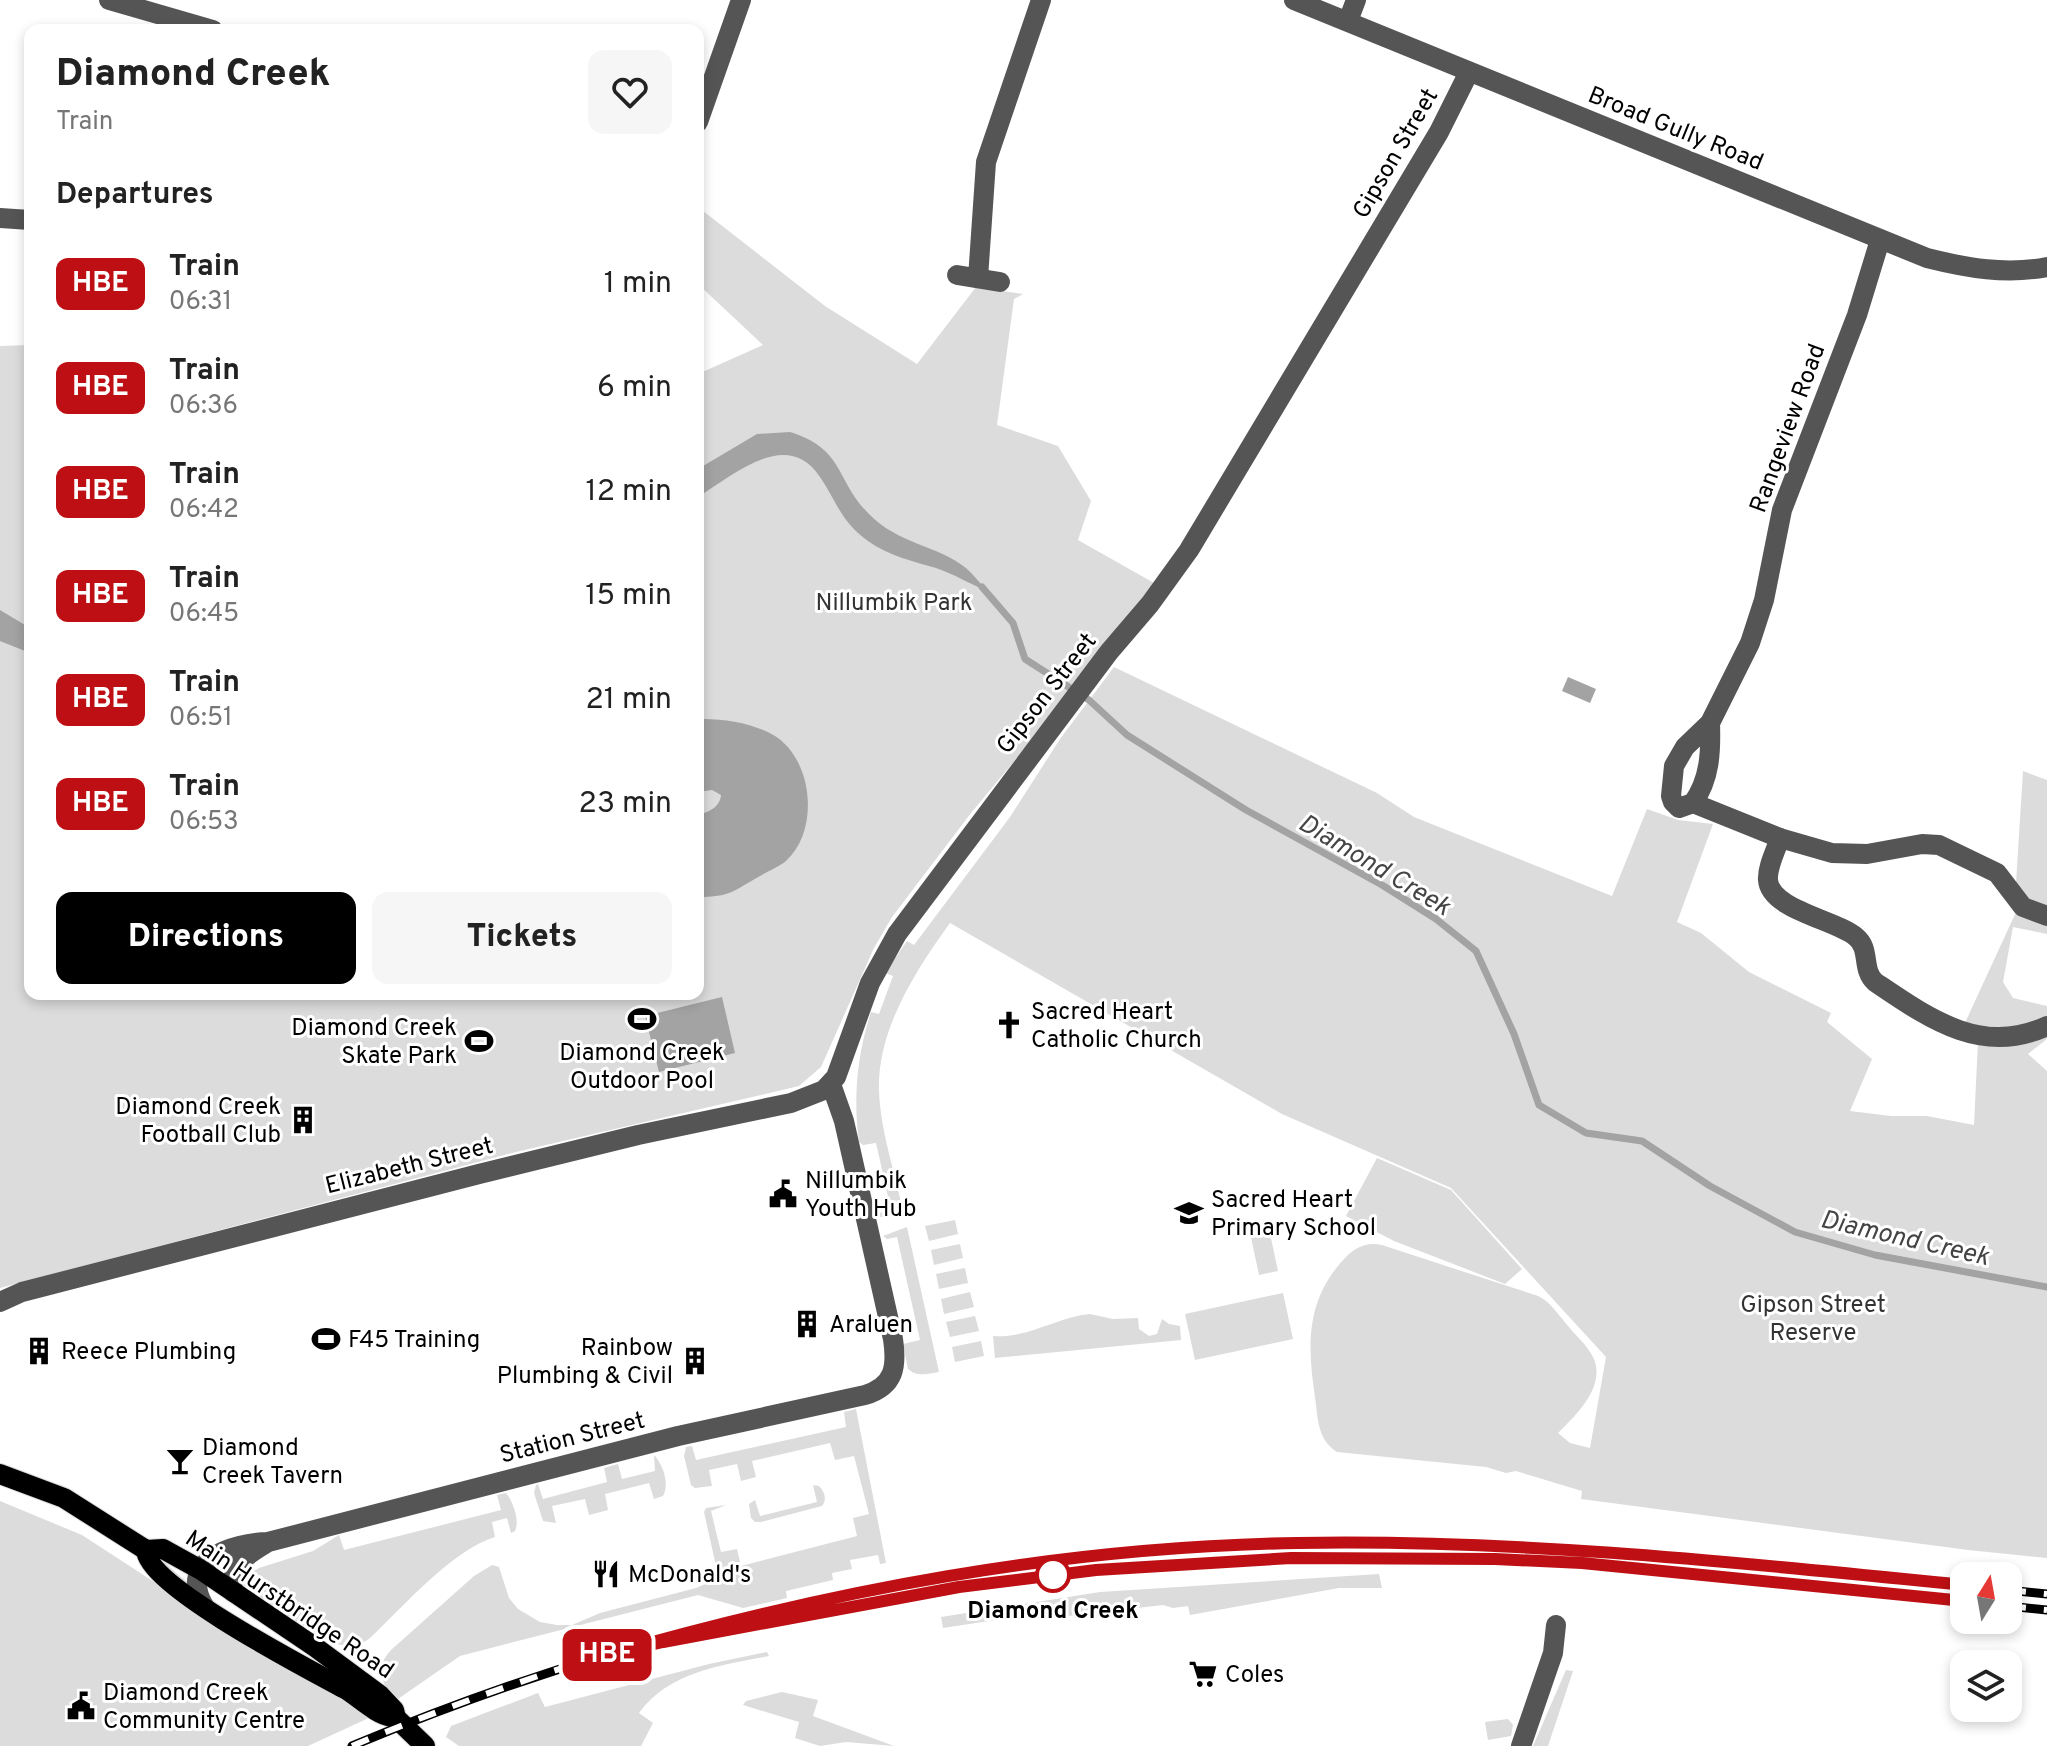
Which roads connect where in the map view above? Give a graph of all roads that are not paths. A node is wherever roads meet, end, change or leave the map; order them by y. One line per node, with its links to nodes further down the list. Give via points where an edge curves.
1 (109, 0): 7 (street)
2 (741, 0): 9 (street)
3 (1041, 0): 15 (street, via 986,162)
4 (1294, 0): 6 (street, Broad Gully Road)
5 (1356, 0): 6 (street)
6 (1348, 21): 8 (street, Broad Gully Road)
7 (192, 24)
8 (1469, 72): 12 (street, Broad Gully Road); 22 (street, Gipson Street, via 1439,132 1189,550 915,908 878,966)
9 (704, 105)
10 (0, 218): 11 (street)
11 (24, 220)
12 (1880, 240): 13 (street, Broad Gully Road, via 1967,268); 17 (street, Rangeview Road, via 1782,510 1757,624)
13 (2047, 267)
14 (957, 275): 15 (street)
15 (978, 278): 16 (street)
16 (1000, 282)
17 (1710, 723): 18 (street, Rangeview Road, via 1709,765); 18 (street, Rangeview Road, via 1682,752 1672,776 1675,806)
18 (1693, 803): 19 (street)
19 (1780, 838): 20 (street, via 1848,854 1939,845 1997,873 2023,907); 21 (street, via 1767,878 1770,889 1790,905 1859,939 1875,982 1932,1020 1961,1031 2008,1036)
20 (2047, 916)
21 (2047, 1026)
22 (831, 1084): 23 (street, Elizabeth Street, via 791,1103 479,1174); 25 (street, Station Street, via 893,1339 895,1367 887,1383 865,1395 678,1436)
23 (0, 1302)
24 (0, 1474): 26 (main road, Main Hurstbridge Road, via 80,1506)
25 (268, 1542): 27 (street, Station Street, via 226,1548); 28 (street, Station Street, via 236,1567)
26 (146, 1550): 27 (main road, Main Hurstbridge Road, via 163,1549); 29 (main road, Main Hurstbridge Road, via 159,1573)
27 (201, 1570): 28 (main road, Main Hurstbridge Road); 29 (street, via 197,1589)
28 (233, 1592): 31 (main road, Main Hurstbridge Road, via 356,1677 388,1703)
29 (204, 1606): 31 (main road, Main Hurstbridge Road)
30 (1556, 1625): 33 (street, via 1553,1653)
31 (396, 1718): 32 (main road, Main Hurstbridge Road)
32 (425, 1746)
33 (1521, 1746)

